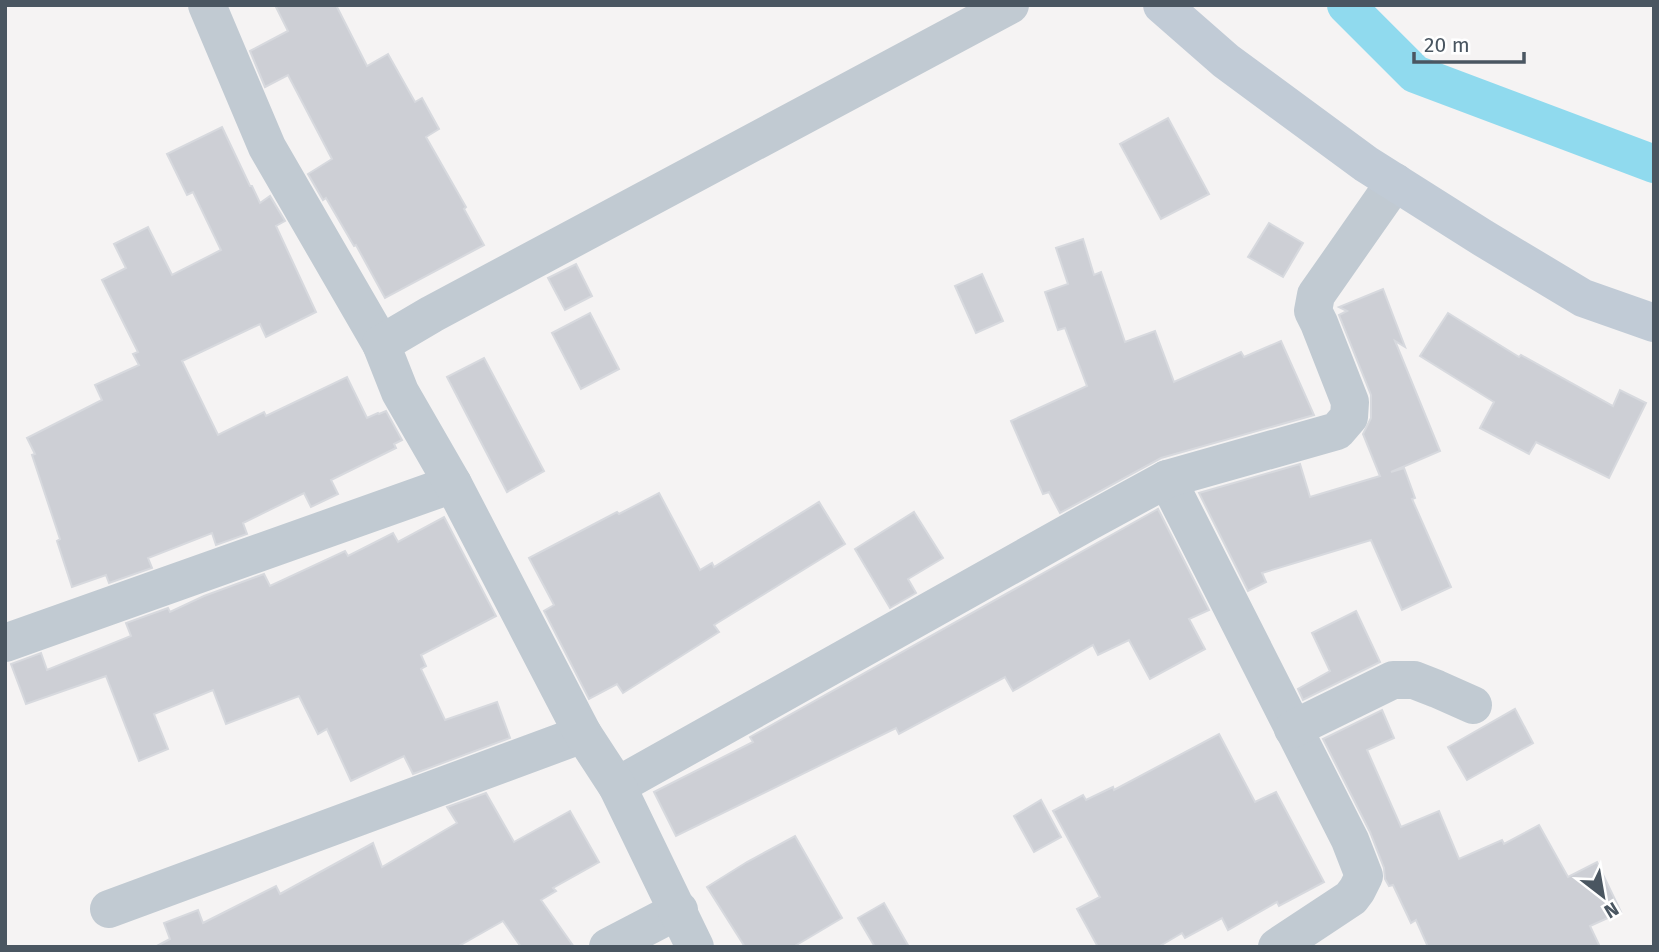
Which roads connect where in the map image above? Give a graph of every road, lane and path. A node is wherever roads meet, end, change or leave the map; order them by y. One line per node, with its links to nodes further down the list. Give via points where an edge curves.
1 (208, 5): 6 (street, via 267,147)
2 (1010, 5): 6 (street)
3 (1162, 5): 4 (street, via 1226,61)
4 (1395, 182): 5 (street, via 1583,298); 7 (street, via 1316,295 1313,311 1350,402 1349,417 1337,431)
5 (1654, 323)
6 (380, 344): 8 (street, via 400,392)
7 (1167, 479): 11 (street); 13 (street)
8 (453, 484): 9 (street); 12 (street)
9 (5, 643)
10 (1473, 705): 11 (street, via 1414,680 1393,680)
11 (1293, 729): 18 (street, via 1364,876 1351,898)
12 (583, 734): 13 (street); 14 (street)
13 (617, 786): 15 (street)
14 (109, 909)
15 (679, 910): 16 (street); 17 (street)
16 (608, 947)
17 (695, 947)
18 (1277, 947)

